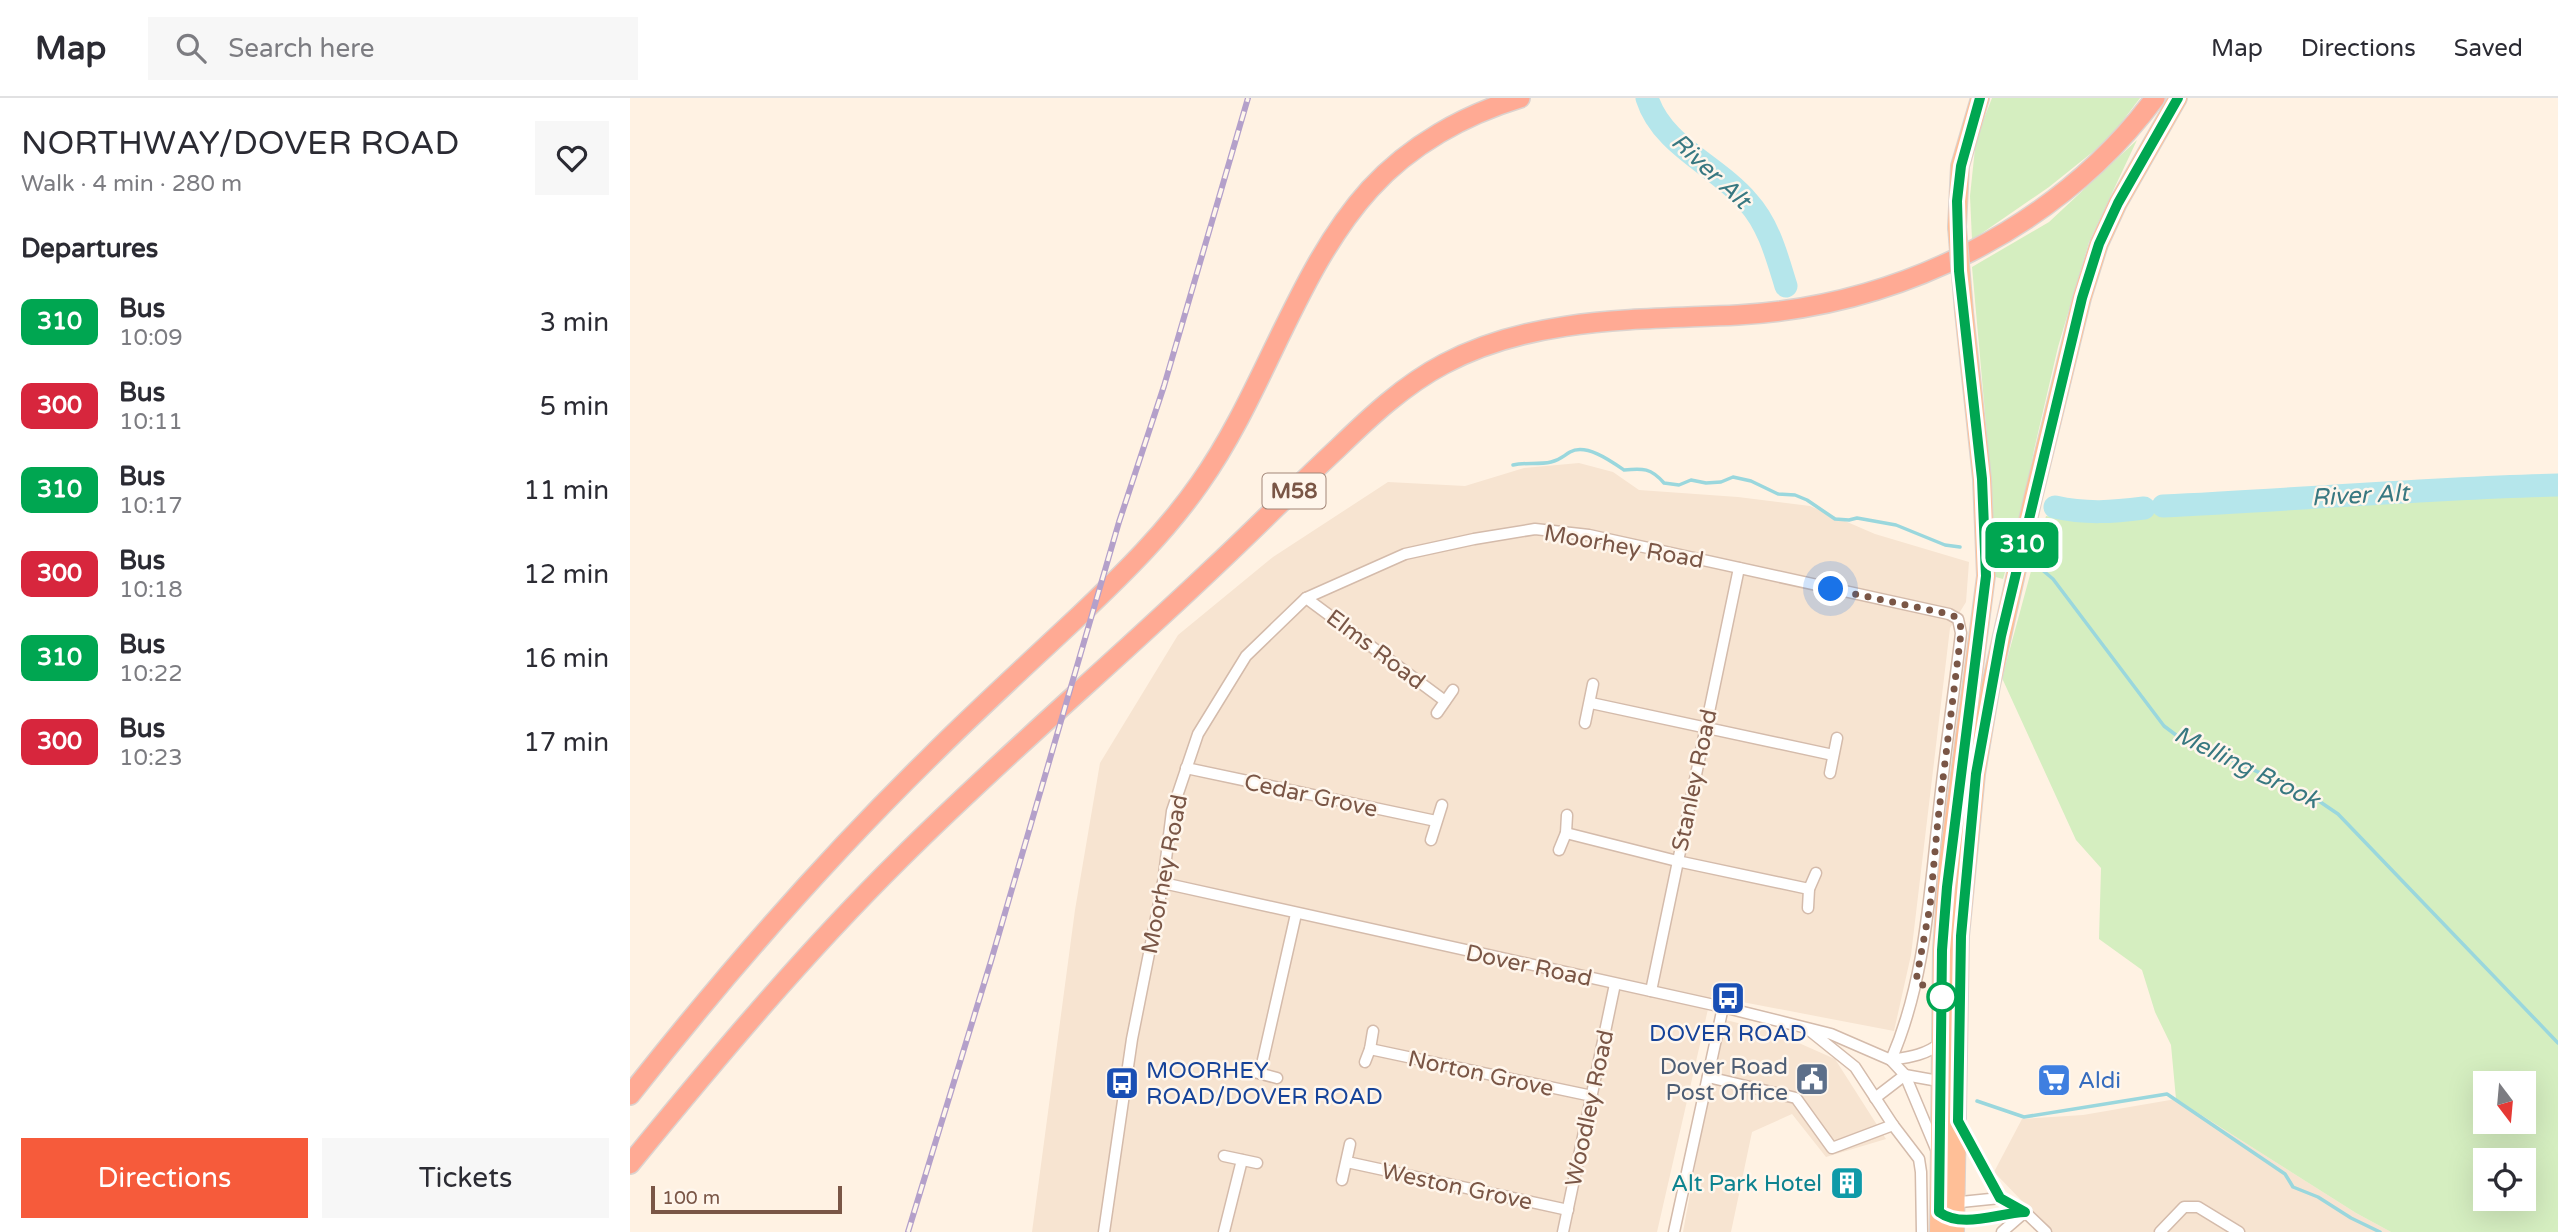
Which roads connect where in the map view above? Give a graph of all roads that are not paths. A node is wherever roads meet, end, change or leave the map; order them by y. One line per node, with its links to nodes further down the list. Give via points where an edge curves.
1 (1520, 98): 47 (highway, via 1469,117 1433,137 1371,188 1325,254 1246,408 1182,508 1133,564 855,831 719,984)
2 (1980, 98): 35 (highway, bridge, via 1961,166 1957,227 1982,479 1986,576 1948,865)
3 (2155, 98): 58 (highway, M58, via 2112,148 2065,191 2006,232 1946,265 1863,293 1785,310 1551,328 1489,343 1423,377 1364,423 902,857 794,970)
4 (2178, 98): 46 (highway, via 2099,244 2033,498 1976,774)
5 (1739, 568): 6 (street, Moorhey Road, via 1588,535 1535,530 1405,554); 13 (street, Stanley Road); 38 (street, Moorhey Road, via 1958,619 1961,633 1930,906 1905,1029)
6 (1306, 598): 9 (street, Elms Road); 16 (street, Moorhey Road, via 1246,656 1198,734)
7 (1593, 684): 10 (street)
8 (1453, 690): 9 (street, Elms Road)
9 (1445, 701): 11 (street, Elms Road)
10 (1591, 704): 12 (street); 13 (street)
11 (1437, 713)
12 (1585, 723)
13 (1705, 728): 15 (street); 24 (street, Stanley Road)
14 (1837, 738): 15 (street)
15 (1833, 755): 17 (street)
16 (1186, 768): 20 (street, Cedar Grove); 26 (street, Moorhey Road, via 1172,811)
17 (1830, 773)
18 (1442, 805): 20 (street)
19 (1567, 816): 21 (street)
20 (1436, 821): 22 (street)
21 (1566, 833): 23 (street); 24 (street)
22 (1431, 840)
23 (1559, 850)
24 (1677, 861): 27 (street); 31 (street, Stanley Road)
25 (1816, 873): 27 (street)
26 (1163, 883): 29 (street, Dover Road); 65 (street, Moorhey Road, via 1132,1039)
27 (1809, 889): 28 (street)
28 (1808, 908)
29 (1296, 914): 30 (street, Dover Road); 42 (street)
30 (1615, 984): 31 (street, Dover Road); 48 (street, Woodley Road)
31 (1651, 991): 32 (street, Dover Road)
32 (1723, 1007): 33 (street, Dover Road); 44 (street)
33 (1807, 1028): 37 (street, Dover Road); 40 (street)
34 (1373, 1031): 36 (street)
35 (1942, 1042): 38 (street, via 1917,1056); 46 (highway)
36 (1370, 1049): 39 (street); 48 (street, Norton Grove)
37 (1868, 1050): 38 (street, Dover Road); 40 (street)
38 (1891, 1060): 43 (street, Dover Road)
39 (1365, 1062)
40 (1854, 1067): 49 (street)
41 (1243, 1069): 42 (street)
42 (1260, 1073): 45 (street)
43 (1905, 1075): 46 (street); 49 (street); 54 (street, Dover Road)
44 (1708, 1077): 51 (street, via 1796,1098 1832,1148); 68 (street)
45 (1277, 1078)
46 (1950, 1082): 50 (highway); 54 (highway)
47 (630, 1095)
48 (1592, 1096): 62 (street, Woodley Road)
49 (1875, 1098): 51 (street)
50 (1958, 1121): 60 (street); 61 (highway)
51 (1893, 1125): 69 (street, via 1919,1159)
52 (1350, 1144): 56 (street)
53 (1224, 1156): 55 (street)
54 (1940, 1158): 64 (highway)
55 (1242, 1160): 57 (street); 66 (street)
56 (1347, 1162): 59 (street); 62 (street, Weston Grove)
57 (1258, 1163)
58 (630, 1164)
59 (1342, 1180)
60 (2000, 1198): 61 (street); 63 (street)
61 (1956, 1202): 64 (highway)
62 (1568, 1210): 67 (street, Woodley Road)
63 (2025, 1212): 64 (street); 71 (street); 72 (street)
64 (1950, 1221): 70 (highway)
65 (1104, 1232)
66 (1224, 1232)
67 (1563, 1232)
68 (1674, 1232)
69 (1922, 1232)
70 (1938, 1232)
71 (2002, 1232)
72 (2046, 1232)
73 (2160, 1232): 74 (street, via 2184,1207 2198,1207)
74 (2239, 1232)

